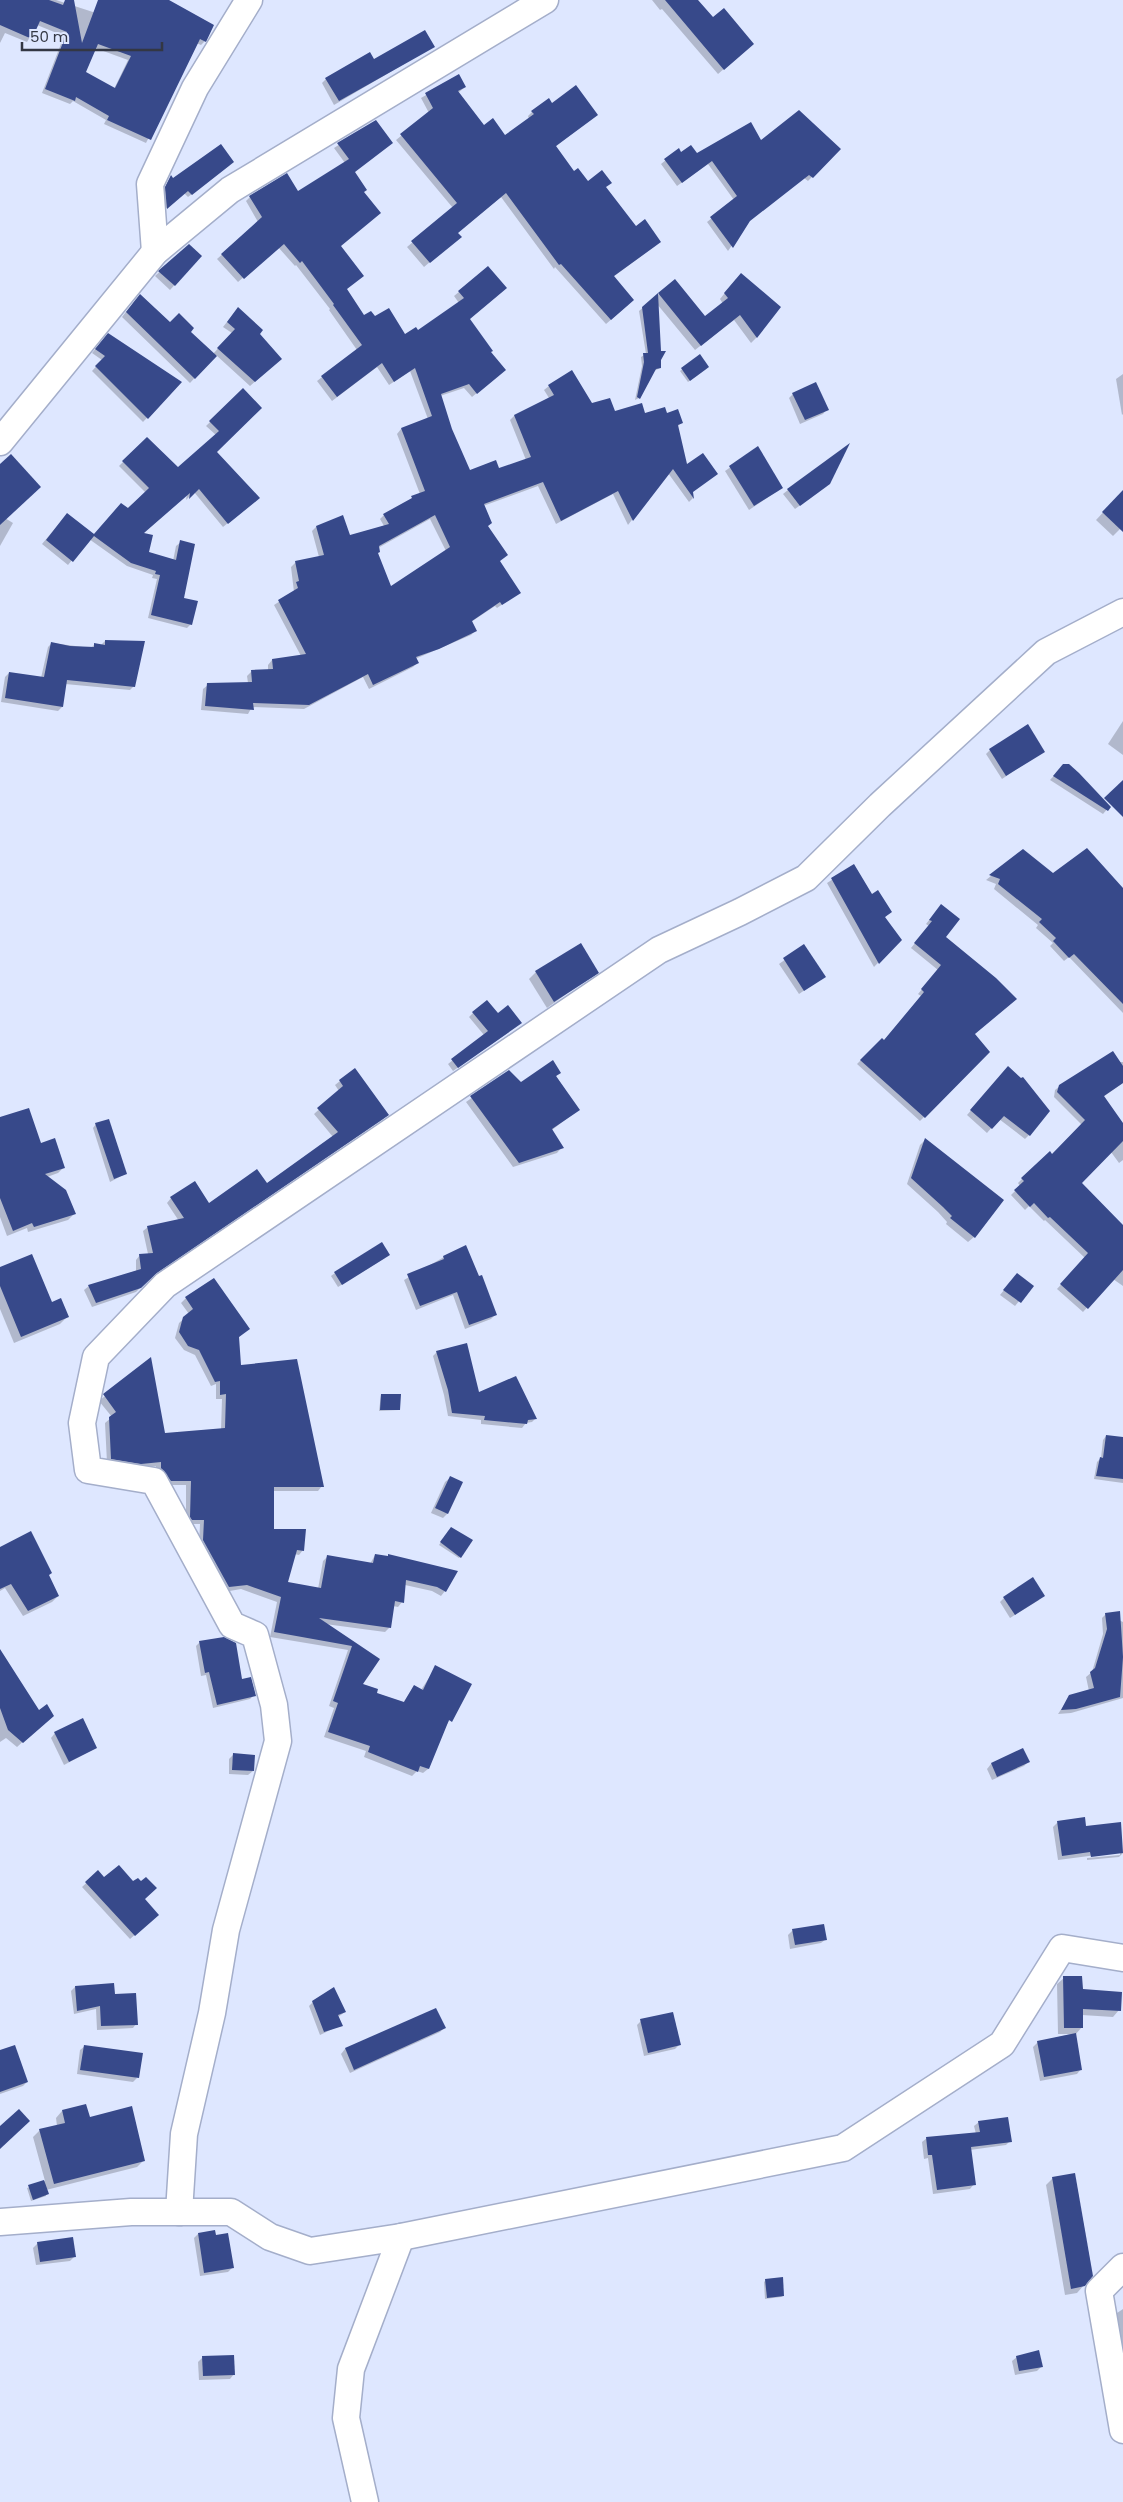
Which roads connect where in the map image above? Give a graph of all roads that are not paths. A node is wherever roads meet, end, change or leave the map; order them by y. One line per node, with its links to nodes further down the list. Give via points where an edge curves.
1 (249, 0): 3 (street, via 195,88 150,184)
2 (545, 0): 3 (street, via 230,190)
3 (155, 252): 4 (street)
4 (0, 442)
5 (1123, 612): 7 (street, via 1046,652 806,878 658,950 165,1285 96,1357 82,1423 88,1470 154,1480 232,1624 255,1635 274,1705 278,1741 226,1930 212,2013 184,2134)
6 (1123, 1958): 9 (street, via 1062,1948 1002,2044 843,2148)
7 (179, 2212): 8 (street, via 131,2212); 9 (street, via 231,2212 270,2237 310,2251)
8 (0, 2222)
9 (401, 2237): 12 (street, via 351,2369 346,2418)
10 (1123, 2267): 11 (street, via 1099,2291)
11 (1123, 2430)
12 (365, 2502)

